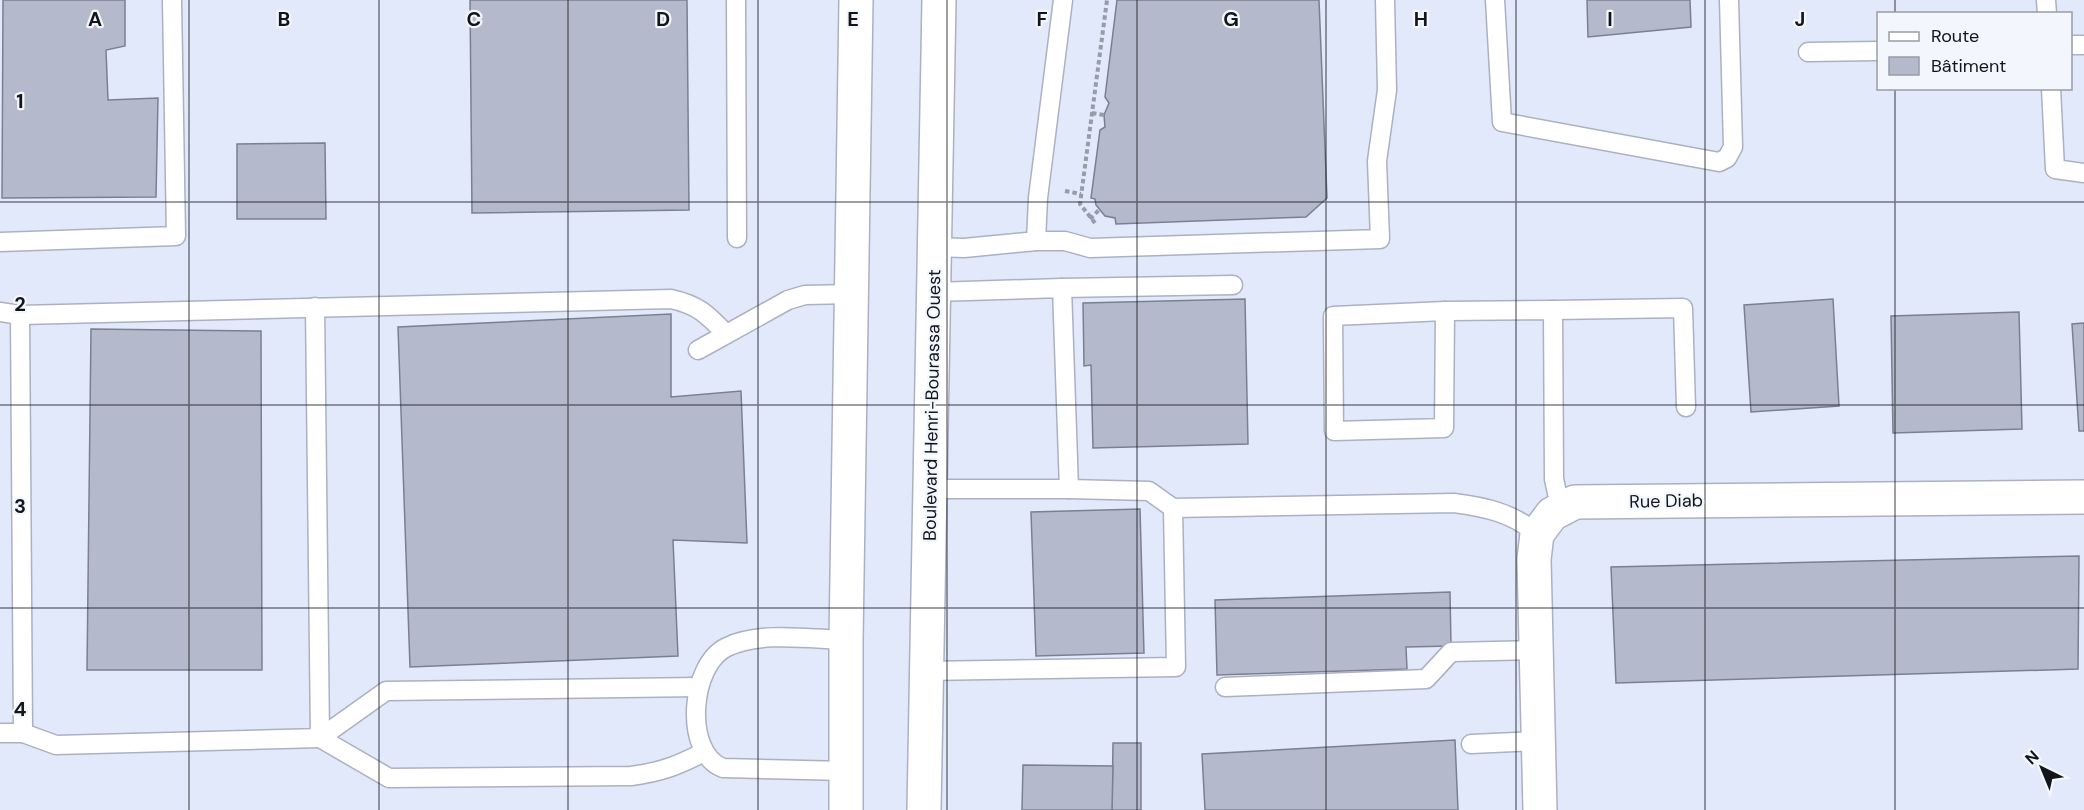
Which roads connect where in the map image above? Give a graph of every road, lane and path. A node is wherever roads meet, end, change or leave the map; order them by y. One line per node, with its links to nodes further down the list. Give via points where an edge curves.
1 (172, 0): 21 (lane, via 176,236)
2 (736, 0): 19 (lane)
3 (856, 0): 26 (main road)
4 (939, 0): 22 (main road, Boulevard Henri-Bourassa Ouest)
5 (1063, 0): 20 (lane)
6 (1107, 0): 13 (path)
7 (1384, 0): 20 (lane, via 1387,90 1377,161 1380,239 1090,248 1065,241)
8 (1495, 0): 9 (lane, via 1502,122 1719,162 1727,158 1733,147)
9 (1729, 0)
10 (1877, 51): 11 (lane)
11 (1808, 52)
12 (2051, 90): 15 (lane, via 2055,169)
13 (1092, 113): 14 (path); 17 (path, via 1080,204)
14 (1104, 115)
15 (2084, 174)
16 (1099, 210): 17 (path)
17 (1091, 218): 18 (path)
18 (1098, 226)
19 (737, 238)
20 (1036, 241): 22 (lane, via 964,248)
21 (0, 242)
22 (935, 246): 25 (main road, Boulevard Henri-Bourassa Ouest)
23 (1233, 285): 24 (lane)
24 (1062, 288): 25 (lane); 36 (lane)
25 (934, 292): 35 (main road, Boulevard Henri-Bourassa Ouest)
26 (852, 294): 32 (lane, via 805,295 788,300); 41 (main road)
27 (315, 307): 31 (lane); 32 (lane, via 670,299 703,310); 48 (lane)
28 (1553, 310): 29 (lane); 34 (lane, via 1683,308); 39 (lane, via 1554,480)
29 (1445, 311): 29 (lane, via 1333,316 1334,431 1444,428)
30 (0, 312): 31 (lane)
31 (20, 315): 47 (lane)
32 (726, 334): 33 (lane)
33 (698, 350)
34 (1686, 407)
35 (930, 489): 36 (lane); 43 (main road, Boulevard Henri-Bourassa Ouest)
36 (1069, 489): 38 (lane, via 1149,491)
37 (2084, 497): 39 (main road, Rue Diab, via 1575,502)
38 (1173, 508): 40 (lane, via 1454,503 1505,513); 43 (lane, via 1176,667)
39 (1564, 508): 40 (main road, via 1552,514)
40 (1538, 534): 42 (main road, via 1534,560)
41 (846, 640): 44 (lane, via 744,641 711,659); 52 (main road)
42 (1536, 650): 45 (lane, via 1451,652 1426,680); 49 (main road)
43 (926, 671): 54 (main road, Boulevard Henri-Bourassa Ouest)
44 (699, 687): 48 (lane, via 386,691); 51 (lane, via 698,729)
45 (1225, 687)
46 (0, 733): 47 (lane)
47 (23, 733): 48 (lane, via 56,745)
48 (320, 738): 51 (lane, via 389,778 631,776 674,767)
49 (1538, 741): 50 (lane); 55 (main road)
50 (1471, 744)
51 (705, 752): 52 (lane, via 713,764 723,768)
52 (846, 771): 53 (main road)
53 (846, 810)
54 (924, 810)
55 (1540, 810)

